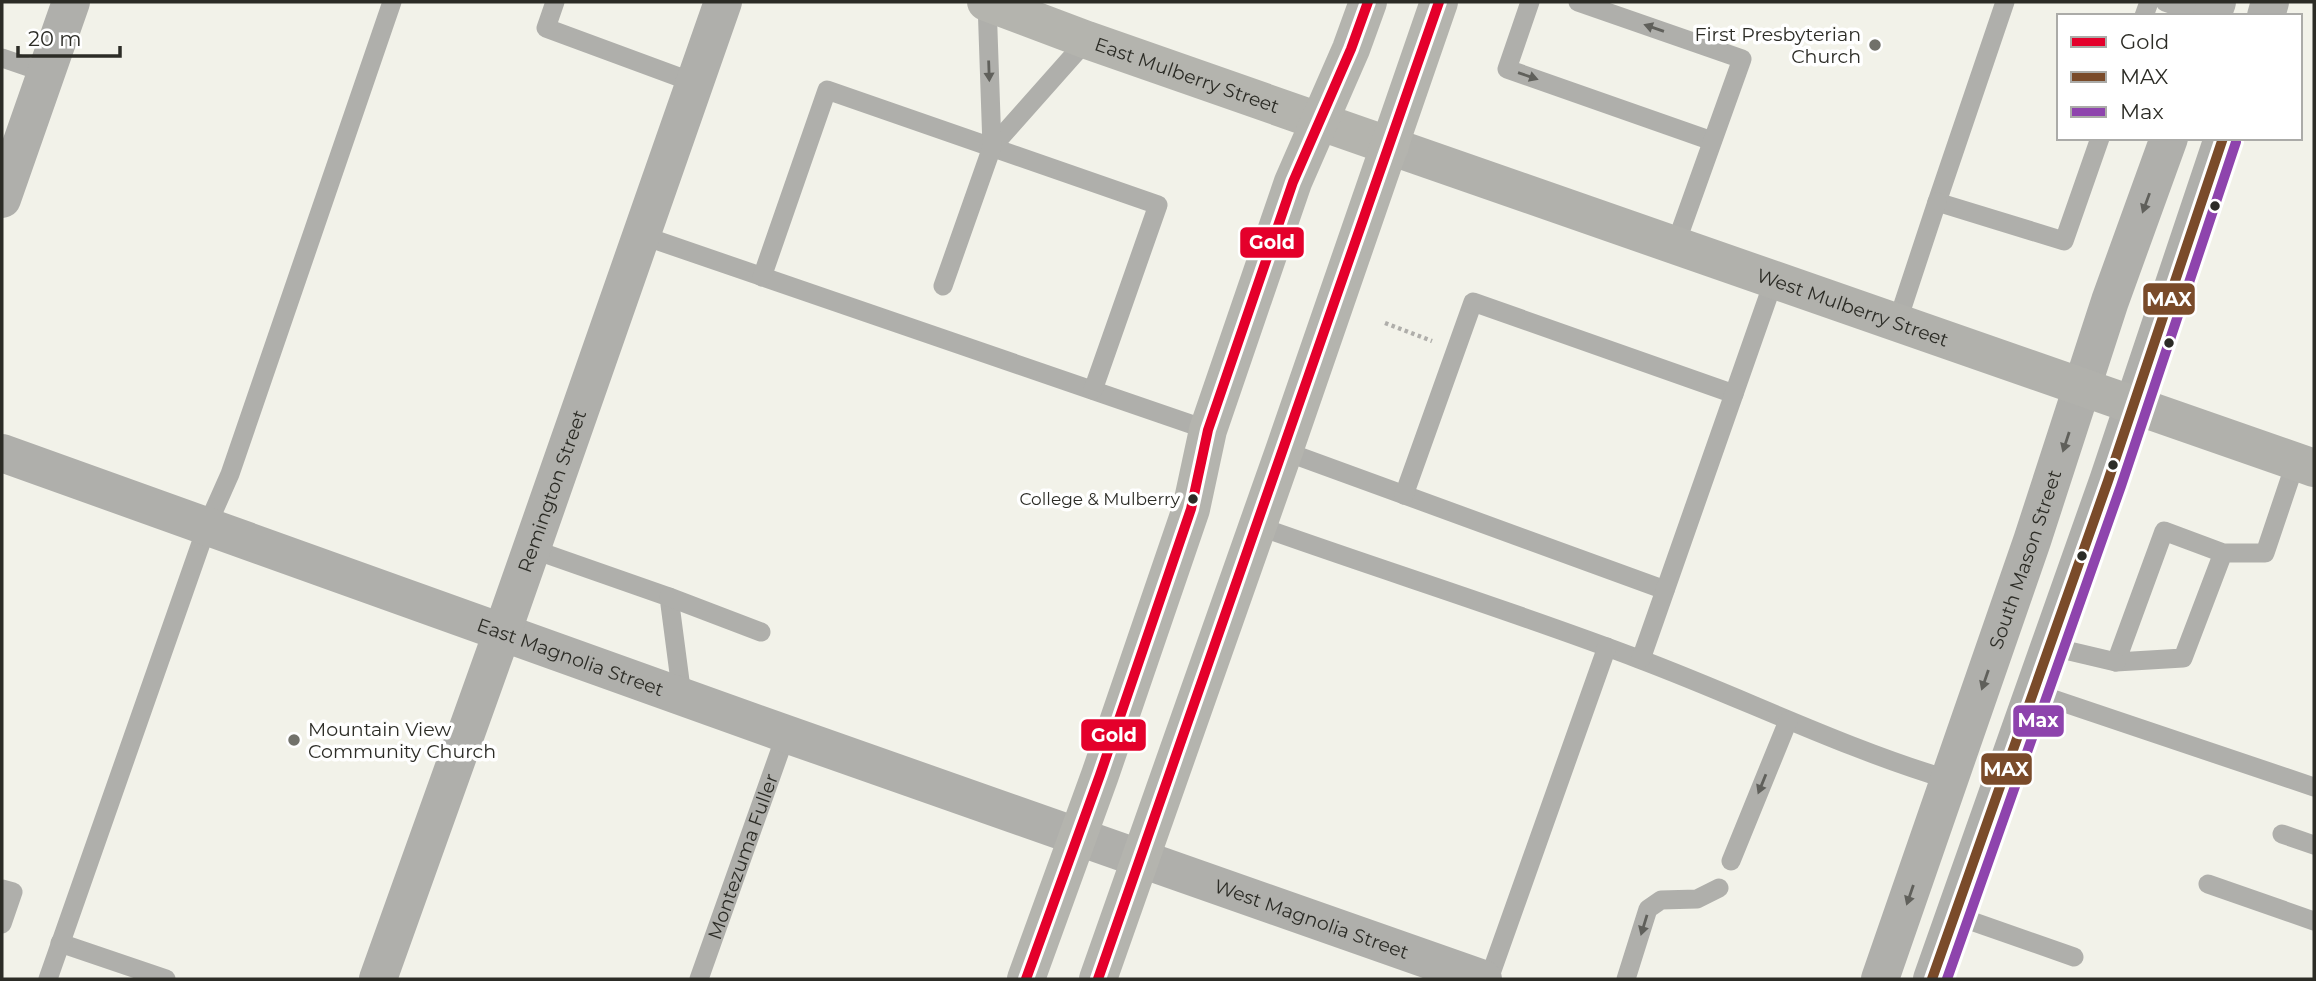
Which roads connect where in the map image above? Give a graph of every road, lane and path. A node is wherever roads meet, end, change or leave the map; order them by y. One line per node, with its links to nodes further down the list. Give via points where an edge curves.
1 (71, 2): 16 (street)
2 (393, 2): 44 (lane, via 230,474)
3 (555, 2): 17 (lane, via 546,29)
4 (723, 2): 17 (street, Remington Street)
5 (986, 2): 12 (highway, East Mulberry Street); 24 (lane, one-way to 24)
6 (1368, 2): 18 (highway)
7 (1439, 2): 23 (highway)
8 (1530, 2): 22 (lane, one-way to 22, via 1507,69)
9 (1578, 2): 22 (lane, one-way to 9, via 1742,59)
10 (2005, 2): 26 (lane)
11 (2165, 2): 13 (lane)
12 (1043, 12): 14 (highway, East Mulberry Street)
13 (2199, 14)
14 (1087, 40): 18 (highway, East Mulberry Street); 24 (lane)
15 (2, 58): 16 (lane)
16 (46, 74): 25 (street)
17 (695, 83): 27 (street, Remington Street)
18 (1319, 121): 23 (highway, East Mulberry Street); 39 (highway, via 1293,182)
19 (2099, 140): 26 (lane, via 2064,241)
20 (2168, 140): 35 (street, South Mason Street, one-way to 35)
21 (2222, 140): 38 (street)
22 (1712, 141): 28 (lane)
23 (1390, 146): 28 (main road, West Mulberry Street); 40 (highway)
24 (992, 147): 29 (lane, via 827,90); 31 (lane); 36 (lane, via 1158,205)
25 (2, 199)
26 (1937, 202): 33 (lane)
27 (641, 235): 29 (lane); 46 (street, Remington Street)
28 (1675, 246): 30 (main road, West Mulberry Street)
29 (762, 277): 36 (lane)
30 (1774, 280): 33 (main road, West Mulberry Street); 37 (lane)
31 (943, 286)
32 (1385, 323): 34 (path)
33 (1896, 323): 35 (main road, West Mulberry Street)
34 (1456, 349): 37 (lane, via 1473,302); 43 (lane)
35 (2084, 388): 38 (main road, West Mulberry Street); 60 (street, South Mason Street, one-way to 60)
36 (1093, 390): 39 (lane)
37 (1734, 394): 48 (lane)
38 (2132, 405): 42 (main road, West Mulberry Street); 52 (street)
39 (1208, 430): 63 (highway, via 1191,509)
40 (1284, 452): 43 (lane); 45 (highway)
41 (2, 453): 44 (street, East Magnolia Street)
42 (2305, 464): 47 (lane, via 2265,553)
43 (1404, 495): 48 (lane)
44 (207, 526): 51 (street, East Magnolia Street); 73 (lane)
45 (1258, 526): 53 (lane); 65 (highway)
46 (532, 549): 49 (lane); 51 (street, Remington Street)
47 (2223, 553): 55 (lane, via 2183,659); 55 (lane, via 2164,531)
48 (1665, 590): 54 (lane)
49 (668, 597): 50 (lane); 57 (lane)
50 (761, 632)
51 (502, 633): 57 (street, East Magnolia Street); 79 (street, Remington Street)
52 (2048, 646): 55 (lane); 56 (street)
53 (1607, 647): 54 (lane); 84 (lane)
54 (1641, 660): 58 (lane)
55 (2116, 662)
56 (2032, 692): 61 (lane); 70 (street)
57 (682, 696): 59 (street, East Magnolia Street)
58 (1788, 721): 60 (lane); 66 (lane, one-way to 66)
59 (786, 734): 63 (street, East Magnolia Street); 80 (lane, Montezuma Fuller)
60 (1950, 780): 86 (street, South Mason Street, one-way to 86)
61 (2314, 787)
62 (2282, 834): 64 (lane)
63 (1076, 837): 65 (street, East Magnolia Street); 81 (highway)
64 (2314, 845)
65 (1140, 859): 75 (street, West Magnolia Street); 82 (highway)
66 (1731, 861)
67 (2208, 884): 71 (lane)
68 (1719, 888): 85 (lane, one-way to 85, via 1697,900 1661,900 1648,909)
69 (2, 889): 72 (lane, via 13,892)
70 (1954, 915): 74 (lane); 87 (street)
71 (2314, 921)
72 (2, 924)
73 (60, 943): 76 (lane); 77 (lane)
74 (2074, 957)
75 (1439, 972): 83 (street, West Magnolia Street)
76 (126, 973): 78 (lane)
77 (48, 979)
78 (166, 979)
79 (378, 979)
80 (699, 979)
81 (1026, 979)
82 (1098, 979)
83 (1483, 979)
84 (1489, 979)
85 (1626, 979)
86 (1880, 979)
87 (1932, 979)

